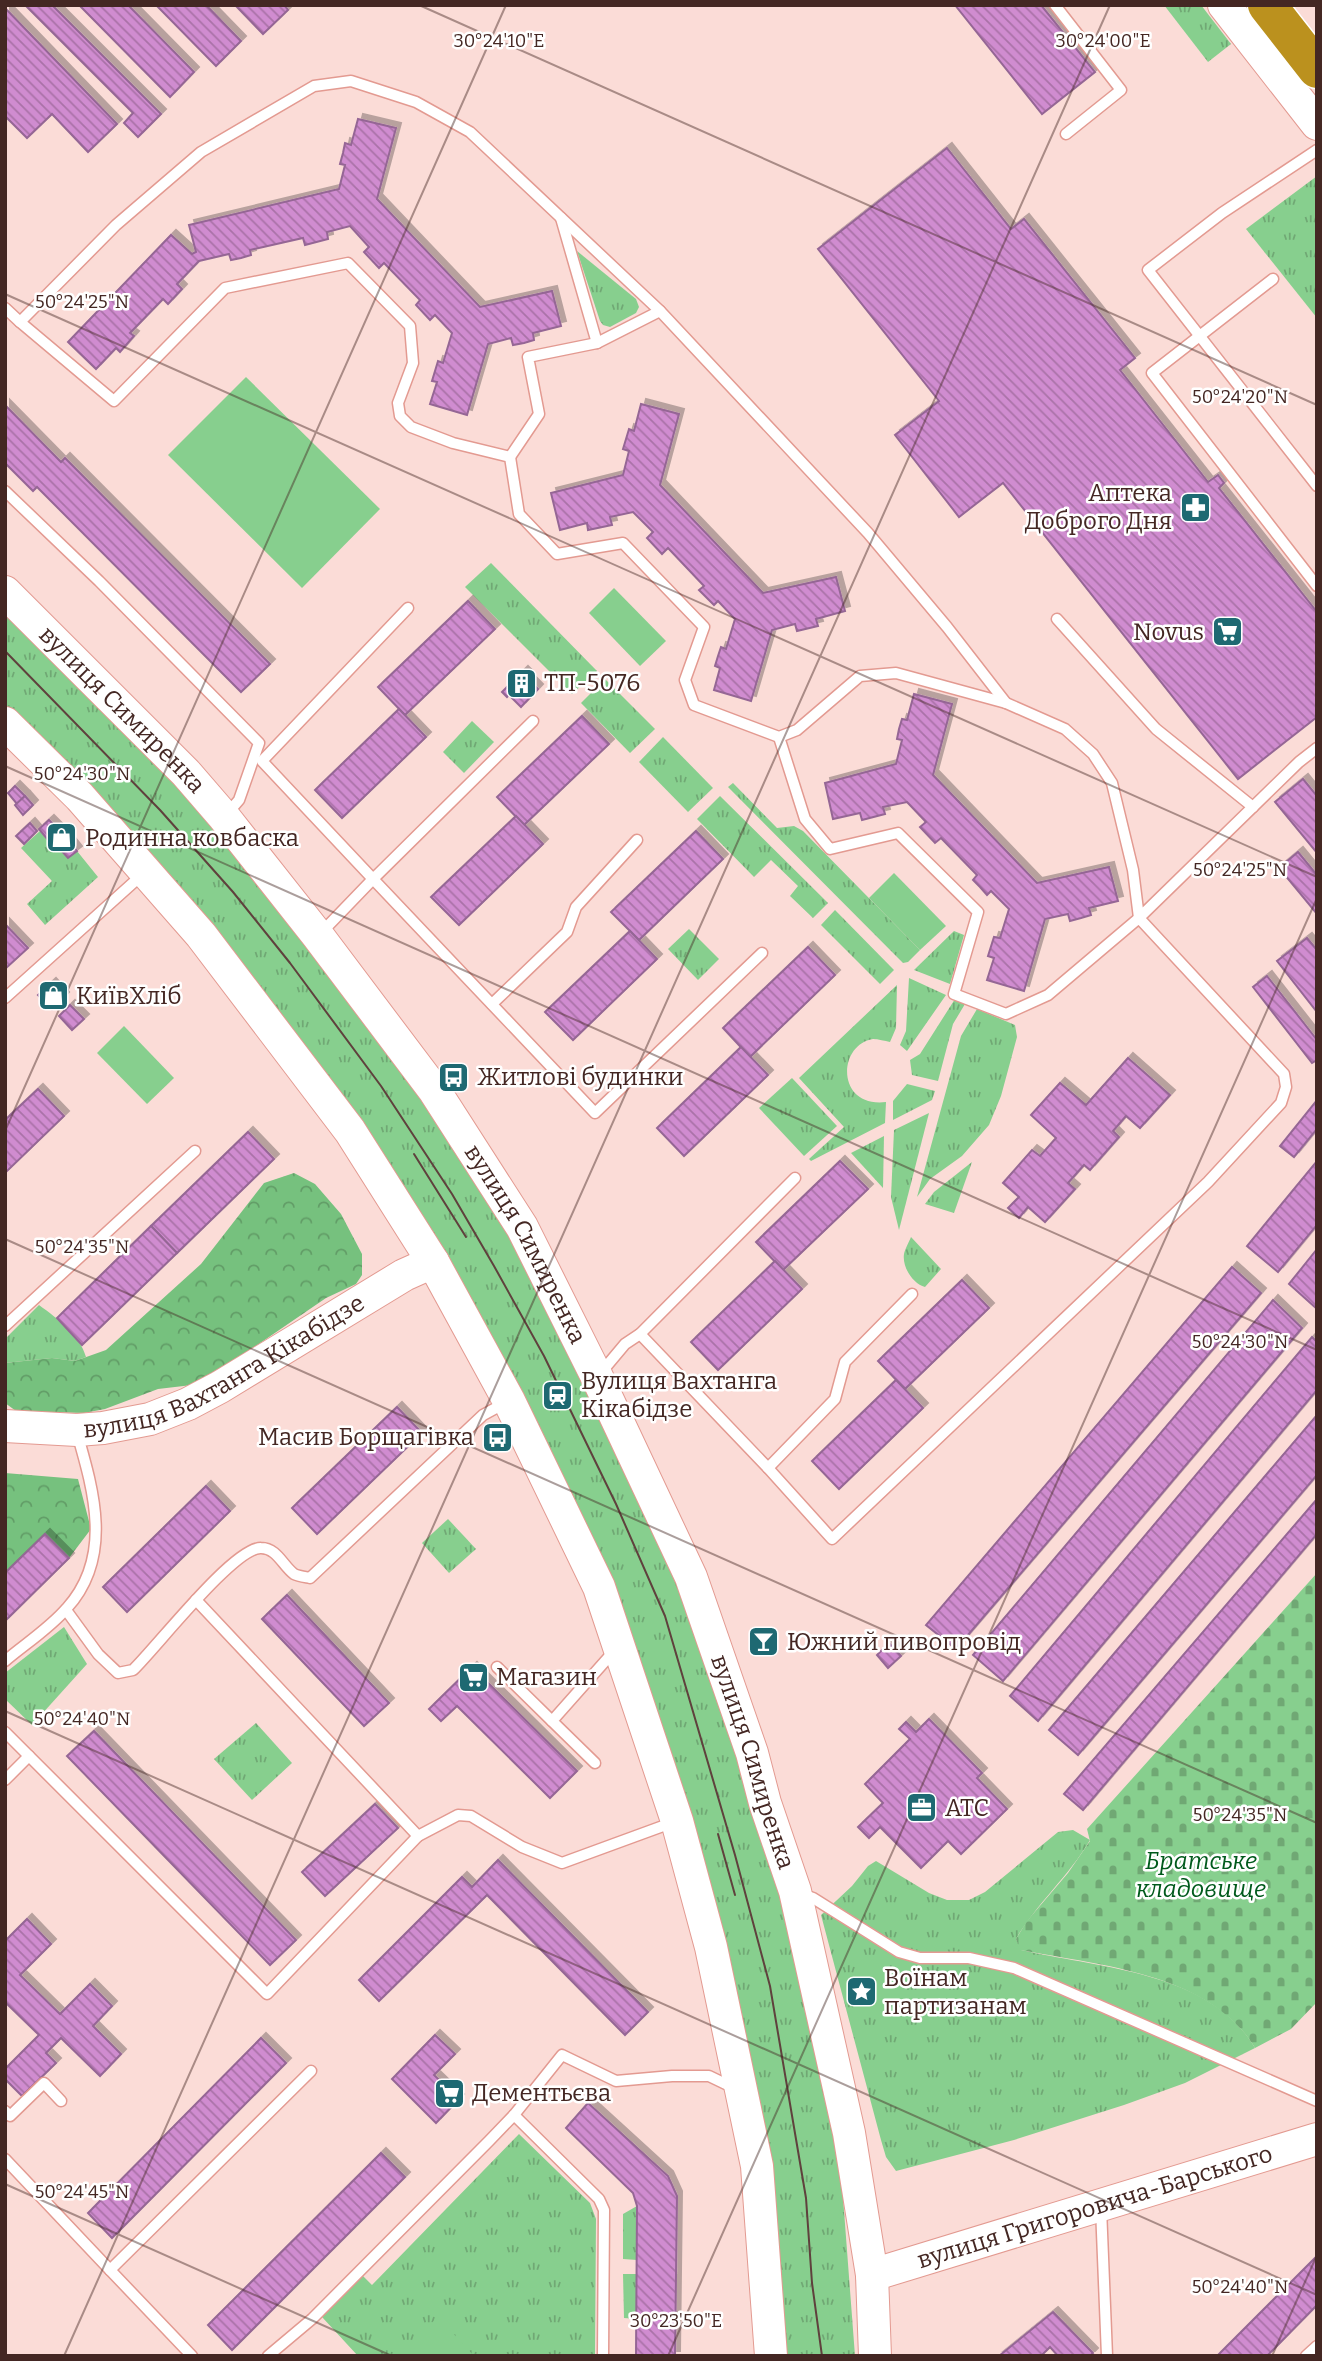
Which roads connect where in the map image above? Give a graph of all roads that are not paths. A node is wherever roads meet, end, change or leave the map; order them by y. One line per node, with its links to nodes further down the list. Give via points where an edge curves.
1 (1055, 5): 6 (lane, via 1121,90)
2 (1224, 5): 5 (street)
3 (1267, 5): 4 (highway)
4 (1317, 69)
5 (1317, 124)
6 (1066, 134)
7 (1317, 150): 13 (lane, via 1222,213 1148,270)
8 (561, 218): 11 (lane); 12 (lane, via 470,132 416,102 351,81 314,86 201,152 116,225); 14 (lane)
9 (1273, 279): 13 (lane)
10 (5, 308): 12 (lane)
11 (660, 311): 14 (lane); 22 (lane, via 868,533)
12 (20, 322): 15 (lane, via 114,401 225,288 348,264 410,326 414,363 398,403 400,416 411,427 453,443)
13 (1200, 336): 16 (lane); 18 (lane, via 1152,373)
14 (597, 343): 15 (lane, via 528,357 539,414)
15 (510, 457): 25 (lane, via 519,514 557,554 623,543 705,627 685,680 694,705)
16 (1317, 486)
17 (5, 491): 28 (lane, via 259,743 239,800)
18 (1317, 586)
19 (5, 592): 28 (street, вулиця Симиренка)
20 (408, 608): 31 (lane, via 262,761)
21 (1057, 620): 27 (lane, via 1156,729)
22 (1006, 703): 25 (lane, via 896,673 860,676 797,730); 32 (lane, via 1065,729 1093,754 1112,783 1133,870)
23 (533, 721): 31 (lane)
24 (5, 723): 30 (street)
25 (779, 737): 32 (lane, via 805,819 830,849 898,833 978,912 954,994 1006,1013 1048,995)
26 (1317, 748): 27 (lane)
27 (1253, 807): 32 (lane)
28 (224, 817): 33 (street, вулиця Симиренка)
29 (637, 840): 36 (lane, via 576,906 567,932)
30 (146, 871): 35 (lane); 39 (street, via 201,935 350,1131)
31 (373, 879): 33 (lane); 36 (lane)
32 (1139, 918): 47 (lane, via 1284,1074 1286,1087 1280,1103 1208,1182 832,1539)
33 (318, 936): 43 (street, вулиця Симиренка, via 435,1090 489,1173 522,1227)
34 (762, 953): 36 (lane, via 595,1113)
35 (5, 998)
36 (492, 1004)
37 (195, 1151): 41 (lane)
38 (795, 1178): 42 (lane)
39 (433, 1262): 44 (street); 46 (street, вулиця Вахтанга Кікабідзе, via 188,1404 149,1419)
40 (912, 1294): 47 (lane, via 845,1362 835,1399)
41 (5, 1326)
42 (640, 1334): 43 (lane, via 625,1344); 47 (lane)
43 (597, 1377): 60 (street, вулиця Симиренка, via 691,1577)
44 (509, 1401): 48 (lane, via 483,1415 310,1578 295,1575 273,1551 262,1547 248,1550); 50 (street, via 599,1587)
45 (5, 1426): 46 (street, вулиця Вахтанга Кікабідзе)
46 (77, 1430): 49 (lane, via 97,1521 96,1542 90,1570)
47 (768, 1468)
48 (195, 1600): 49 (lane, via 142,1661 125,1673 108,1666); 59 (lane)
49 (66, 1610): 51 (lane)
50 (619, 1645): 53 (lane); 58 (street)
51 (5, 1661)
52 (497, 1667): 53 (lane)
53 (552, 1721): 56 (lane)
54 (5, 1732): 55 (lane)
55 (29, 1756): 57 (lane); 59 (lane, via 267,1994)
56 (595, 1763)
57 (5, 1780)
58 (677, 1821): 59 (lane, via 562,1863 522,1847 471,1816 458,1815); 62 (street, via 711,1947)
59 (418, 1836)
60 (795, 1891): 64 (lane, via 900,1952 920,1958 969,1958 1014,1968); 71 (street, вулиця Симиренка, via 849,2133)
61 (311, 2071): 70 (lane)
62 (741, 2091): 66 (lane, via 709,2076 616,2081 562,2055); 76 (street, via 757,2166)
63 (61, 2101): 65 (lane, via 44,2083 10,2116)
64 (1317, 2101)
65 (5, 2111)
66 (513, 2115): 74 (lane, via 312,2319); 75 (lane, via 599,2199 604,2210)
67 (1317, 2140): 69 (street, вулиця Григоровича-Барського)
68 (5, 2159): 70 (lane)
69 (1100, 2204): 71 (street, вулиця Григоровича-Барського); 78 (lane)
70 (110, 2270): 73 (lane)
71 (872, 2275): 77 (street, вулиця Симиренка)
72 (1317, 2346): 79 (lane)
73 (192, 2356)
74 (268, 2356)
75 (603, 2356)
76 (771, 2356)
77 (875, 2356)
78 (1107, 2356)
79 (1306, 2356)

